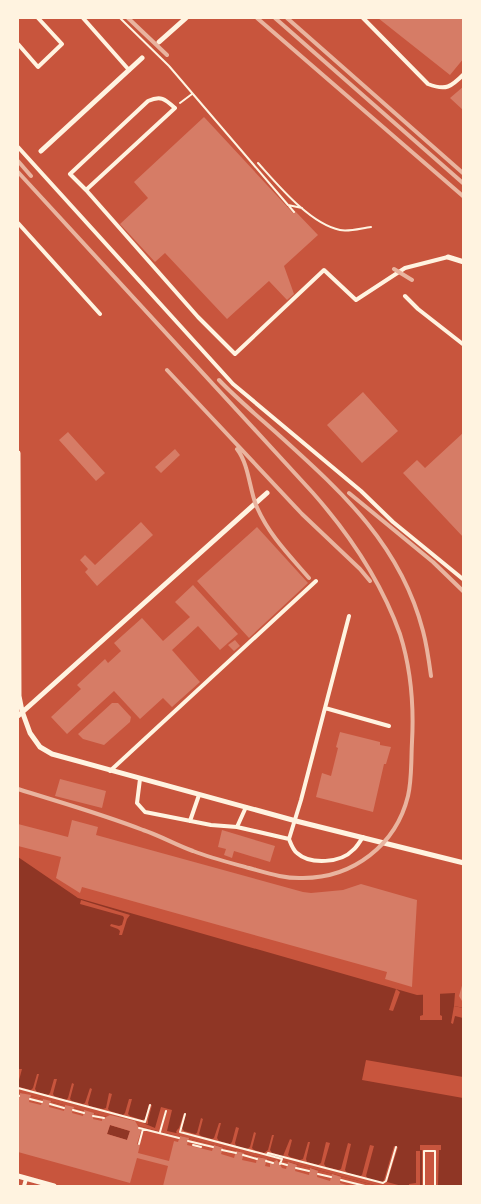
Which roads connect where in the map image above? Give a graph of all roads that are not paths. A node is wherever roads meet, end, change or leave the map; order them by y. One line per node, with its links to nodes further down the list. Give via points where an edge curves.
1 (38, 18): 6 (lane, via 62,44 38,66)
2 (83, 18): 8 (lane)
3 (186, 18): 5 (street)
4 (363, 18): 9 (lane, via 428,84 445,88)
5 (159, 42)
6 (18, 44)
7 (142, 58): 8 (street)
8 (129, 70): 11 (street)
9 (464, 74)
10 (18, 147): 22 (lane, via 233,384)
11 (41, 151)
12 (86, 190): 12 (lane, via 174,108 164,98 148,101 70,174); 14 (lane, via 198,317 235,354 324,270 356,300 405,268)
13 (18, 223): 17 (lane)
14 (448, 257): 15 (street)
15 (464, 262)
16 (405, 296): 18 (lane)
17 (100, 314)
18 (464, 345)
19 (18, 453): 20 (street)
20 (18, 458): 26 (street)
21 (267, 493): 26 (street)
22 (464, 580)
23 (316, 581): 28 (lane)
24 (349, 616): 25 (lane)
25 (325, 708): 27 (lane); 33 (lane)
26 (20, 714): 28 (street, via 34,741 46,751)
27 (389, 726)
28 (110, 771): 29 (street)
29 (140, 779): 30 (street); 32 (lane, via 137,803 145,812)
30 (199, 795): 31 (street); 32 (lane)
31 (246, 808): 33 (street); 34 (lane)
32 (190, 821): 34 (lane)
33 (296, 821): 35 (street); 36 (lane)
34 (237, 827): 36 (lane)
35 (363, 837): 36 (lane, via 353,851 340,858 323,861 308,860 296,853); 37 (street)
36 (289, 839)
37 (464, 863)
38 (18, 1176): 39 (street)
39 (26, 1178): 40 (street); 41 (lane)
40 (33, 1184): 42 (street)
41 (24, 1186)
42 (54, 1186)

